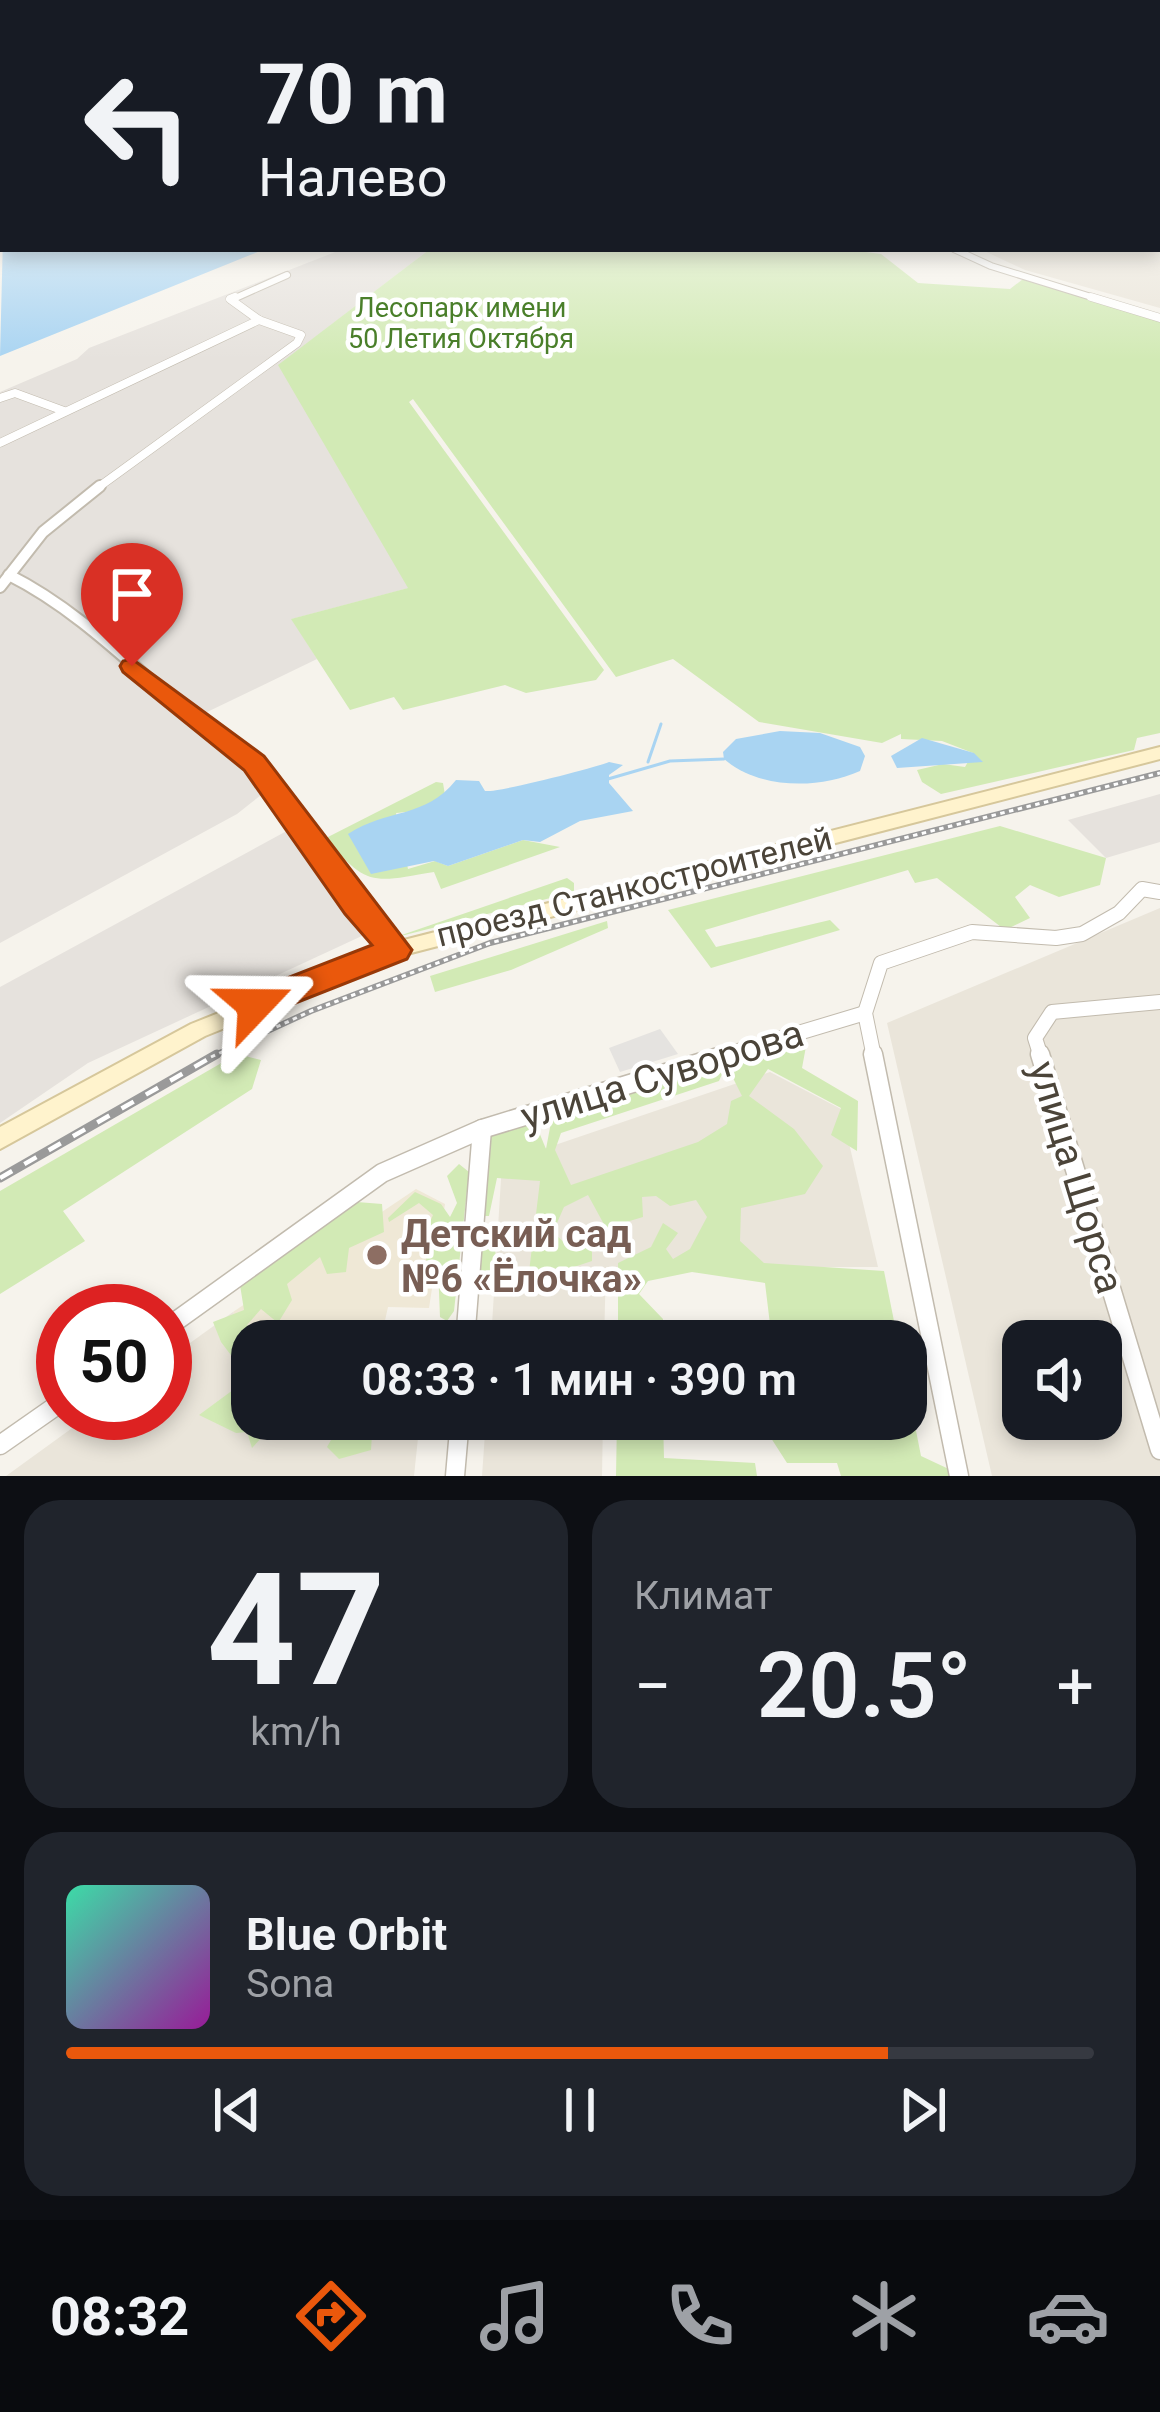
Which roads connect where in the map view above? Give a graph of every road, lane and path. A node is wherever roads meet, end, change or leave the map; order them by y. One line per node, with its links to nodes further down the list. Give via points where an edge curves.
1 (961, 252): 3 (street)
2 (287, 275): 4 (street, via 230,299)
3 (1160, 318)
4 (259, 320): 6 (street); 8 (street, via 301,338 83,498)
5 (0, 398): 6 (street, via 15,393)
6 (65, 411): 7 (street)
7 (0, 443)
8 (4, 581): 11 (street, via 53,598 254,763)
9 (1160, 753): 11 (main road, проезд Станкостроителей)
10 (1160, 892): 13 (street, via 1142,889 1082,934 972,932 899,954 881,963)
11 (395, 950): 15 (main road, проезд Станкостроителей, via 198,1030)
12 (1160, 1002): 21 (street, улица Щорса, via 1052,1012 1035,1038)
13 (865, 1013): 14 (street, улица Суворова); 23 (street)
14 (482, 1129): 16 (street, улица Суворова, via 382,1173); 17 (street)
15 (0, 1139)
16 (192, 1310)
17 (467, 1320)
18 (36, 1419): 20 (street)
19 (458, 1440): 22 (street)
20 (0, 1444)
21 (1160, 1450)
22 (455, 1476)
23 (959, 1476)

